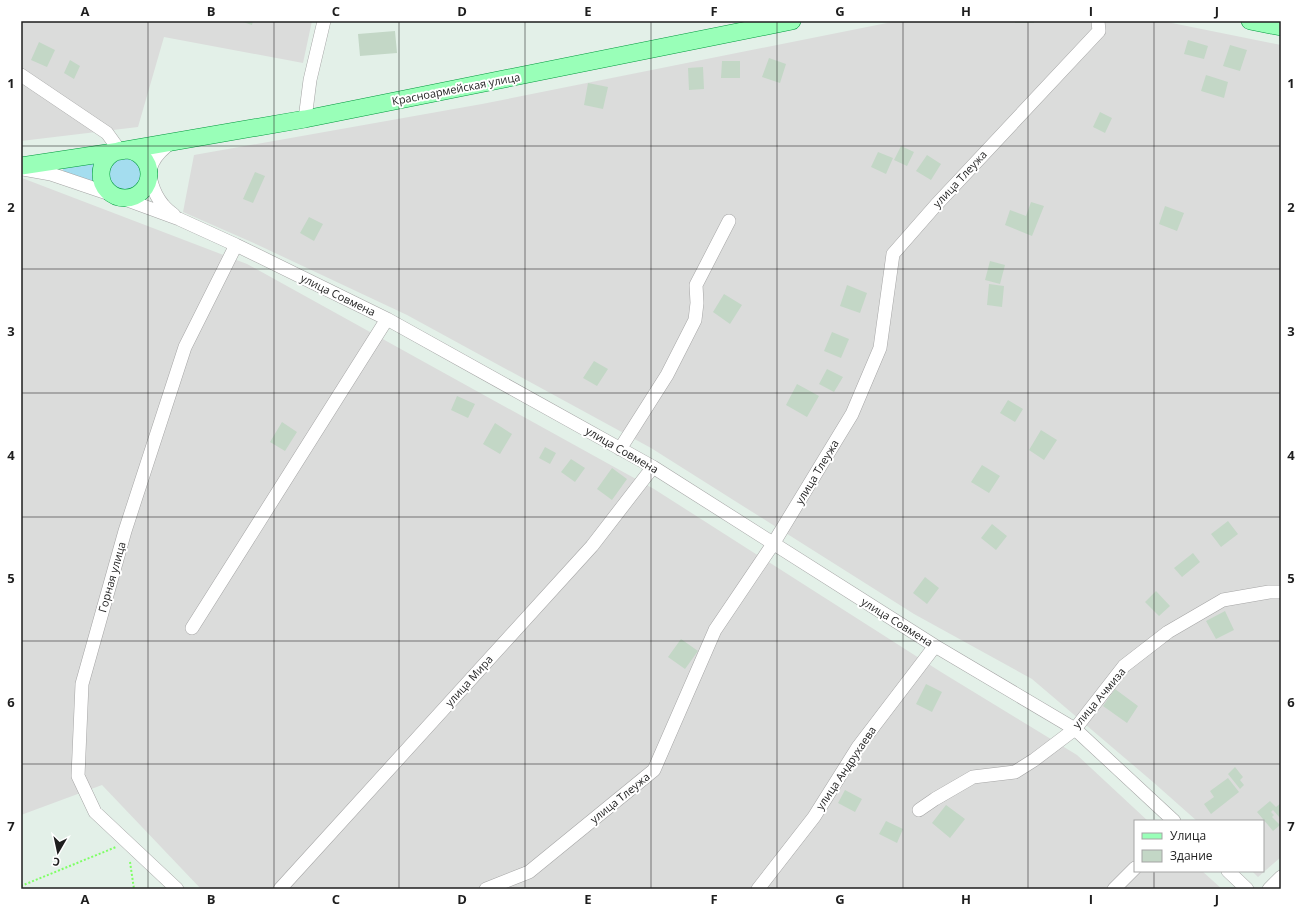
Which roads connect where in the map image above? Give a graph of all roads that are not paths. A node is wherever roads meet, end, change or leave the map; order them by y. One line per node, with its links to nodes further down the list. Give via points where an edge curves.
1 (324, 21): 7 (street, via 310,80)
2 (792, 21): 7 (main road, Красноармейская улица)
3 (1098, 21): 19 (street, улица Тлеужа, via 1098,31 893,254 880,348 852,414)
4 (1250, 21): 5 (main road)
5 (1281, 27)
6 (21, 74): 9 (street, via 107,133)
7 (305, 119): 8 (main road, Красноармейская улица)
8 (172, 142): 9 (main road, Красноармейская улица); 11 (street, via 156,157)
9 (120, 151): 10 (main road, Красноармейская улица); 11 (main road, via 131,151 141,155); 12 (main road, via 112,154 102,169 105,187)
10 (21, 167): 12 (street, улица Совмена, via 51,174)
11 (150, 174): 12 (main road, via 147,185 140,193 130,198); 13 (street, via 154,191 163,205)
12 (119, 197): 13 (street, улица Совмена)
13 (178, 219): 15 (street, улица Совмена)
14 (729, 221): 17 (street, via 696,285 695,320 667,375)
15 (236, 245): 16 (street, улица Совмена); 29 (street, Горная улица, via 185,347 125,531 82,684 78,776 95,812)
16 (387, 319): 17 (street, улица Совмена); 21 (street)
17 (620, 449): 18 (street, улица Совмена)
18 (653, 467): 19 (street, улица Совмена); 30 (street, улица Мира, via 592,546)
19 (773, 544): 22 (street, улица Совмена); 31 (street, улица Тлеужа, via 715,630 654,770 529,872)
20 (1281, 592): 23 (street, улица Ачмиза, via 1223,600 1168,632 1124,666)
21 (192, 628)
22 (935, 646): 23 (street, улица Совмена); 32 (street, улица Андрухаева, via 858,747 814,818)
23 (1075, 729): 24 (street, улица Ачмиза, via 1015,772 973,777); 25 (street, улица Совмена)
24 (919, 810)
25 (1173, 820)
26 (1134, 869): 33 (street)
27 (1229, 872): 34 (street)
28 (1281, 878): 35 (street)
29 (177, 889)
30 (280, 889)
31 (486, 889)
32 (758, 889)
33 (1114, 889)
34 (1247, 889)
35 (1269, 889)

